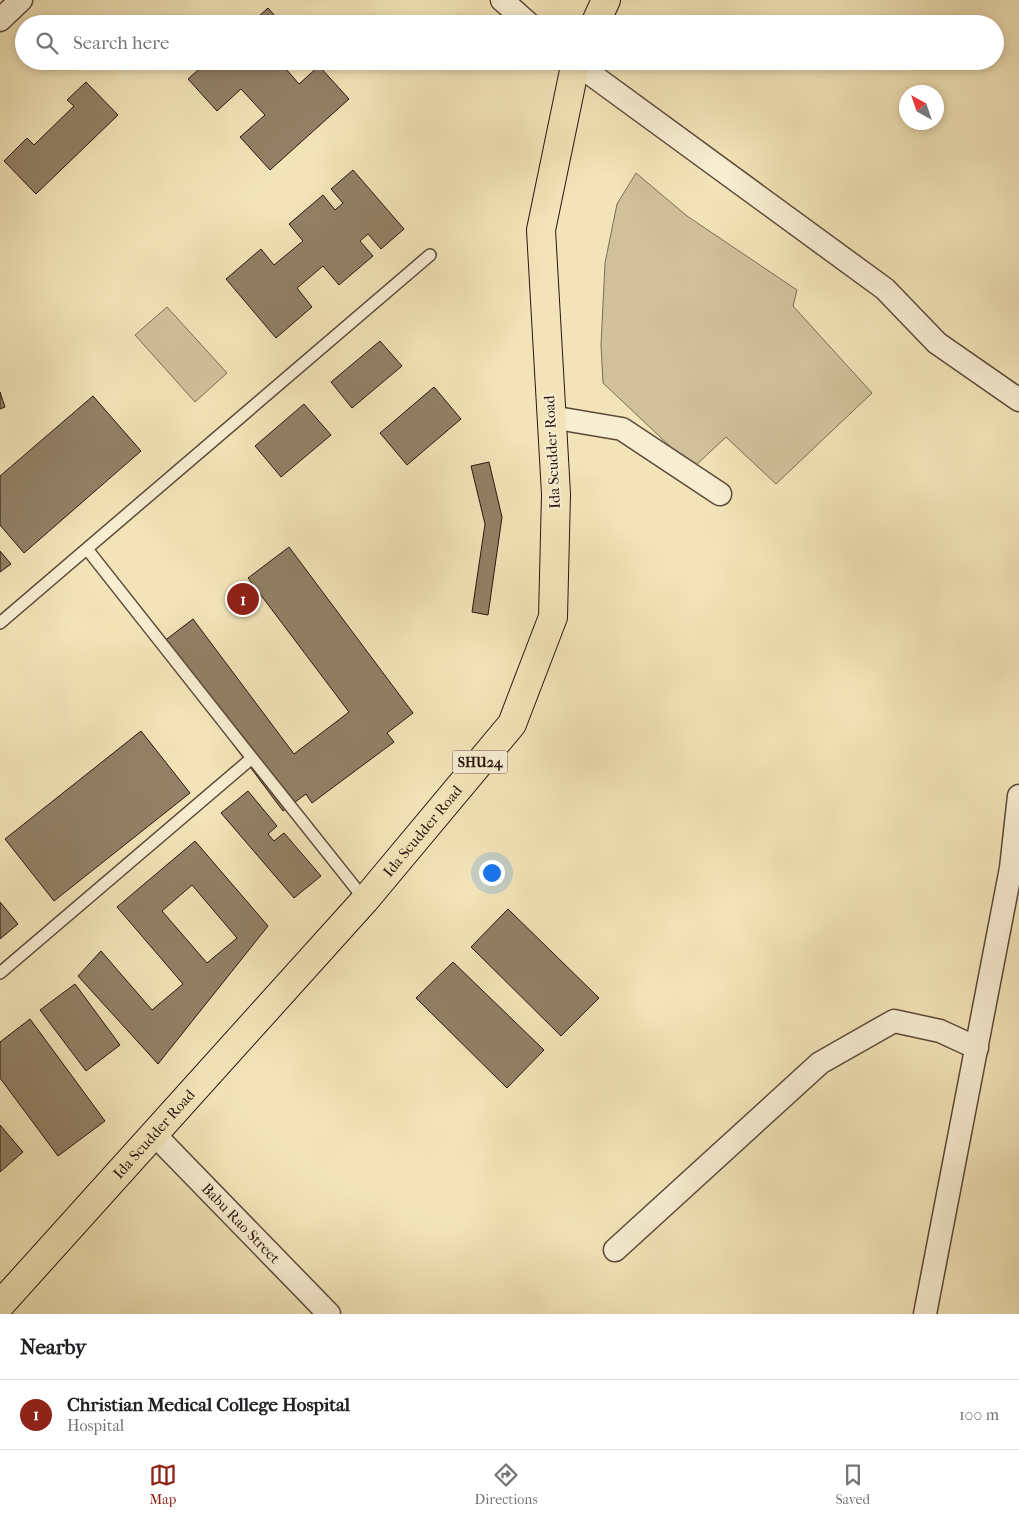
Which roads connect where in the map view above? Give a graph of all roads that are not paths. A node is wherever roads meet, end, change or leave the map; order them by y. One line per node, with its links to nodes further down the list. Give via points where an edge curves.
1 (22, 0): 6 (street)
2 (502, 0): 4 (street)
3 (606, 0): 5 (main road)
4 (519, 15)
5 (598, 15)
6 (0, 20)
7 (573, 70): 11 (main road, Ida Scudder Road / SHU24, via 541,230)
8 (586, 70): 10 (street, via 886,288 937,343)
9 (430, 255): 13 (lane)
10 (1019, 400)
11 (551, 417): 12 (street, via 622,429); 17 (main road, Ida Scudder Road / SHU24, via 556,494 552,617 512,724)
12 (720, 494)
13 (87, 549): 14 (lane); 15 (lane)
14 (0, 623)
15 (252, 758): 17 (lane); 18 (lane)
16 (1019, 796): 19 (street, via 1011,868)
17 (365, 900): 20 (main road, Ida Scudder Road / SHU24)
18 (0, 973)
19 (977, 1048): 21 (street, via 940,1031 894,1021 820,1063); 24 (street)
20 (153, 1134): 22 (main road, Ida Scudder Road / SHU24); 23 (street, Babu Rao Street)
21 (615, 1250)
22 (0, 1305)
23 (328, 1314)
24 (926, 1314)

